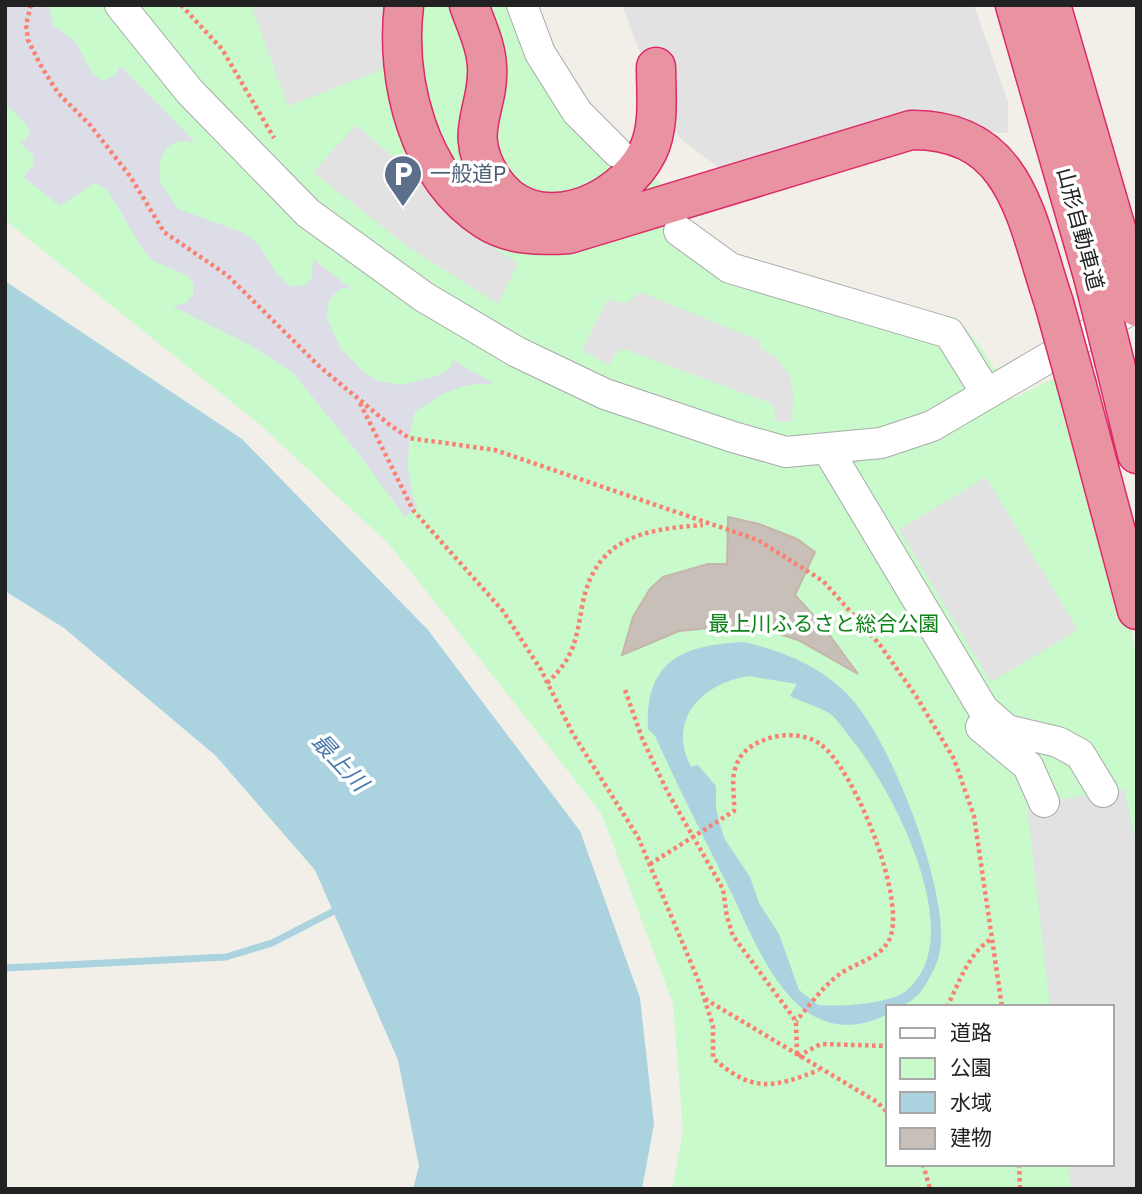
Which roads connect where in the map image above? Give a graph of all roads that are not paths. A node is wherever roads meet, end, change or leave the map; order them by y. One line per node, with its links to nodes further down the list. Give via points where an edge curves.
1 (120, 5): 14 (street, via 190,92 308,213 424,297 517,352 605,394 786,452)
2 (404, 5): 16 (highway, bridge, via 400,55 410,111 421,137 467,205 510,230 538,236 569,234 911,130 939,130 979,146 996,159 1010,177 1054,303)
3 (469, 5): 8 (highway, via 487,69 477,138 482,161 493,181 529,208 576,209 621,188 649,149 656,125)
4 (522, 5): 9 (street, via 540,53 577,112)
5 (1015, 5): 11 (highway, 山形自動車道)
6 (1051, 5): 11 (highway, 山形自動車道)
7 (1068, 5): 11 (highway, via 1105,134)
8 (656, 67)
9 (617, 152)
10 (679, 231): 13 (street, via 730,268 949,333)
11 (1108, 266): 12 (highway, 山形自動車道, bridge); 15 (highway, 山形自動車道, bridge, via 1115,364)
12 (1137, 307): 13 (street)
13 (987, 394): 14 (street, via 932,426 881,443)
14 (820, 450): 17 (street, via 983,709 1007,730 1058,742 1080,754); 18 (street, via 970,710 986,733 1028,766)
15 (1137, 454)
16 (1137, 610)
17 (1103, 792)
18 (1044, 802)

